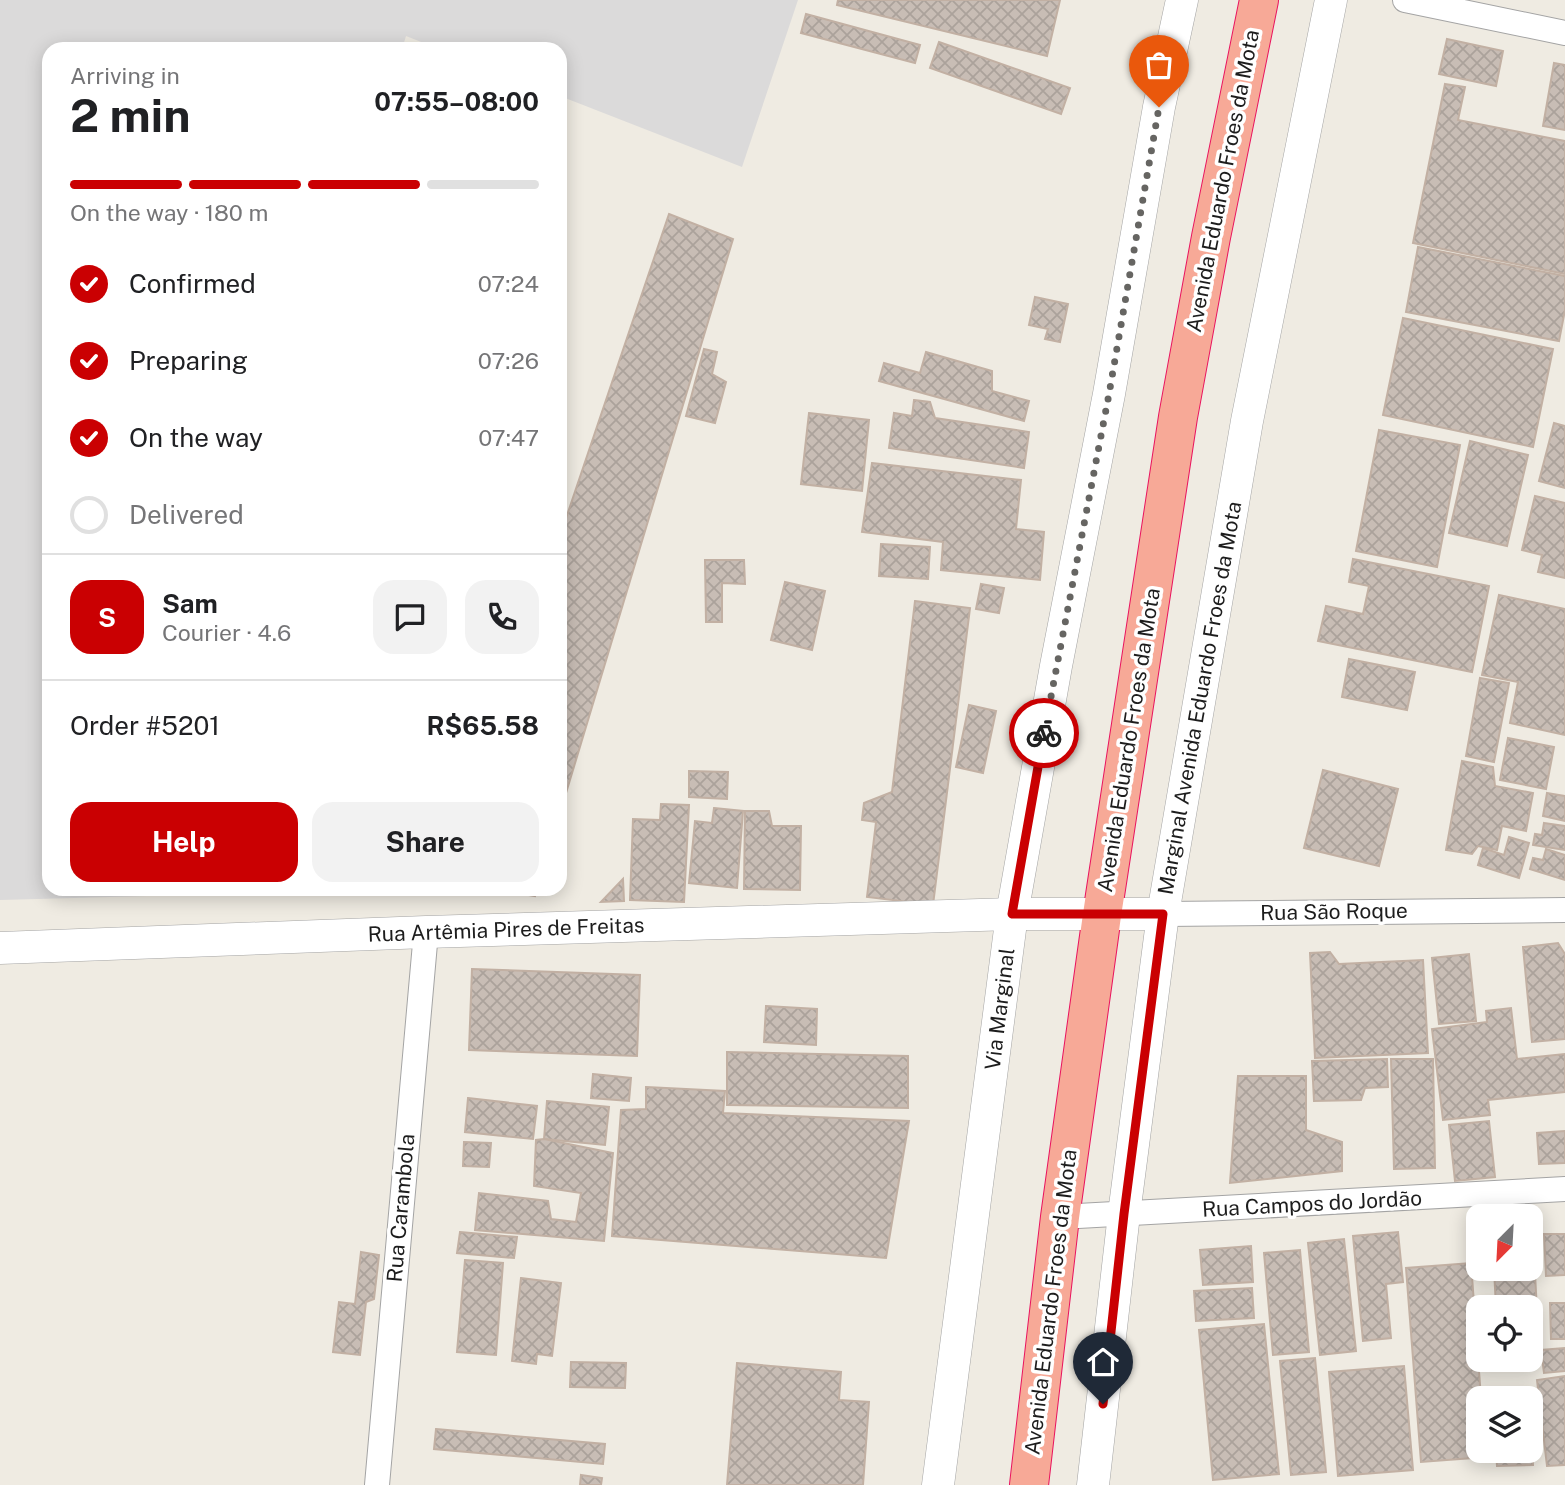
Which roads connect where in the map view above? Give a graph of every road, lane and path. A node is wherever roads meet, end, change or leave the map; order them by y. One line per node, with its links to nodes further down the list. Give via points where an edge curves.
1 (1182, 0): 7 (street, Via Marginal)
2 (1259, 0): 9 (highway, Avenida Eduardo Froes da Mota, via 1178,417)
3 (1331, 0): 8 (street, Marginal Avenida Eduardo Froes da Mota, via 1247,421)
4 (1405, 0): 5 (street)
5 (1565, 33)
6 (1565, 910): 8 (street, Rua São Roque)
7 (1012, 914): 9 (street, Rua Artêmia Pires de Freitas); 10 (street, Rua Artêmia Pires de Freitas); 16 (street, Via Marginal)
8 (1163, 914): 9 (street, Rua São Roque); 13 (street, Marginal Avenida Eduardo Froes da Mota)
9 (1102, 915): 14 (highway, Avenida Eduardo Froes da Mota)
10 (426, 932): 11 (street, Rua Artêmia Pires de Freitas); 15 (street, Rua Carambola)
11 (0, 948)
12 (1565, 1189): 13 (street, Rua Campos do Jordão)
13 (1124, 1214): 14 (street, Rua Campos do Jordão); 18 (street, Marginal Avenida Eduardo Froes da Mota)
14 (1060, 1217): 17 (highway, Avenida Eduardo Froes da Mota)
15 (377, 1485)
16 (938, 1485)
17 (1029, 1485)
18 (1093, 1485)

